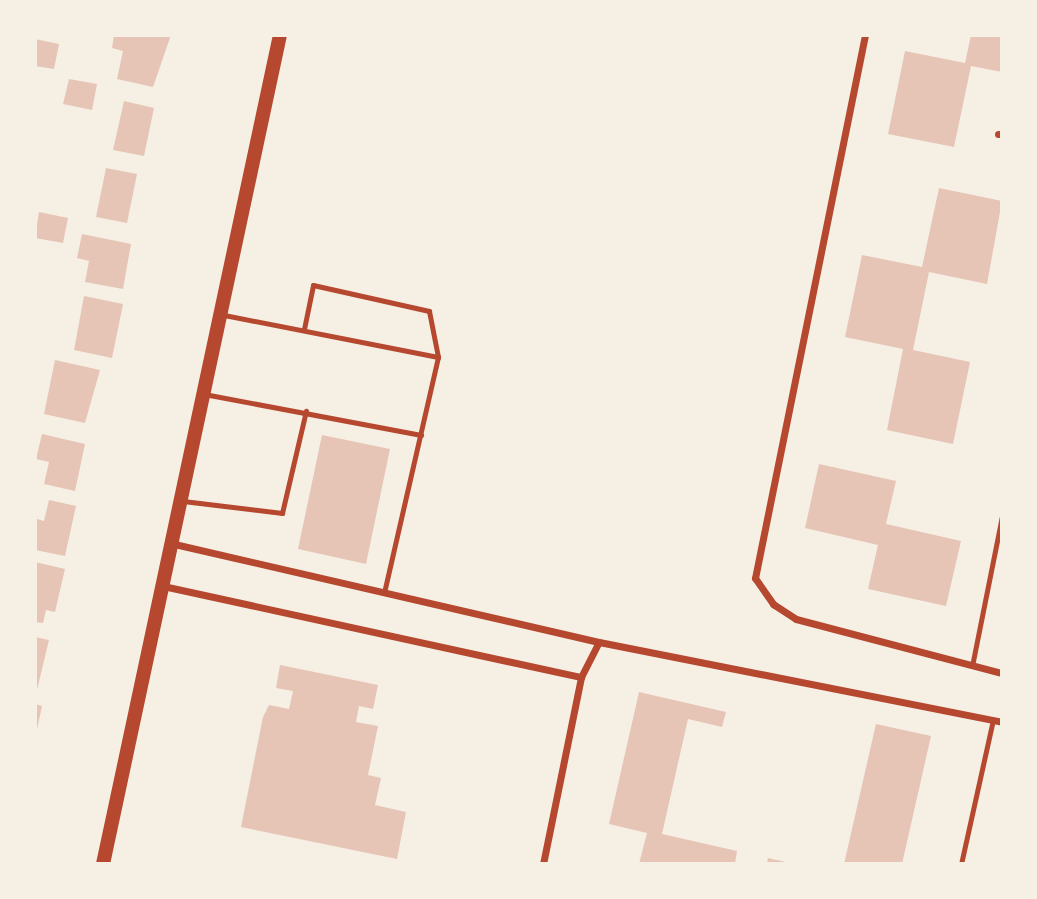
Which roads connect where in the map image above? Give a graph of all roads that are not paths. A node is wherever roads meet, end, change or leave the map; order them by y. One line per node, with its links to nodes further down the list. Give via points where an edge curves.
1 (280, 35): 3 (main road)
2 (865, 35): 15 (street, via 755,578 774,604 796,619)
3 (224, 315): 4 (lane); 6 (main road)
4 (304, 328): 5 (lane); 5 (lane, via 313,285 429,311)
5 (438, 357): 8 (lane)
6 (204, 394): 7 (lane); 9 (main road)
7 (306, 411): 8 (lane); 9 (lane, via 282,513)
8 (421, 435): 13 (lane)
9 (180, 500): 11 (main road)
10 (1002, 516): 15 (lane)
11 (170, 543): 12 (main road); 13 (street)
12 (162, 585): 17 (street); 20 (main road)
13 (384, 593): 14 (street)
14 (599, 642): 17 (street); 18 (street)
15 (972, 666): 16 (street)
16 (1002, 673)
17 (581, 677): 21 (street)
18 (993, 720): 19 (street); 22 (lane)
19 (1002, 722)
20 (103, 864)
21 (543, 864)
22 (961, 864)

